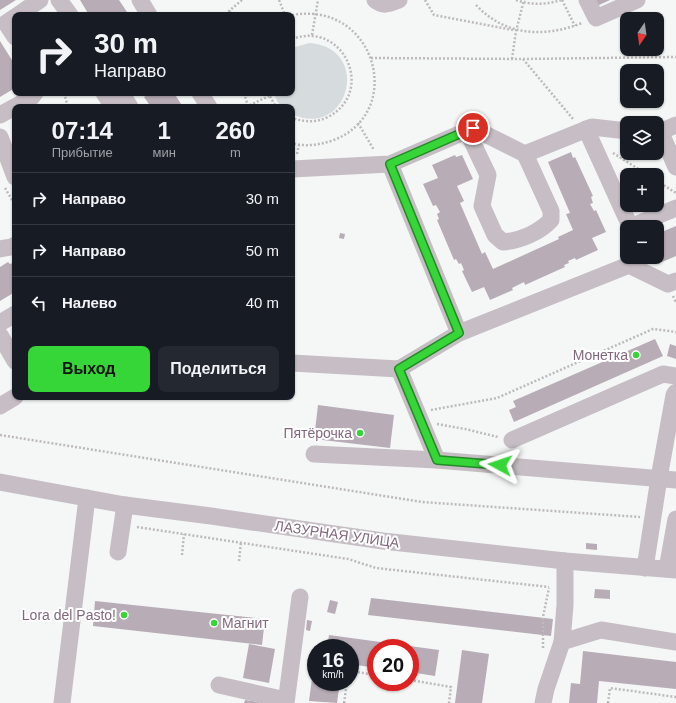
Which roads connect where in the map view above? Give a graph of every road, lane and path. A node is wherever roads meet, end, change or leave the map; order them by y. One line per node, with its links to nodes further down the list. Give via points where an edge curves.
1 (40, 0): 16 (street)
2 (59, 0): 17 (street)
3 (242, 0): 15 (path)
4 (279, 0): 18 (path)
5 (318, 0): 19 (path)
6 (375, 0): 7 (street, via 381,4 388,4)
7 (398, 0)
8 (425, 0): 24 (path, via 434,15)
9 (516, 0): 13 (path)
10 (562, 0): 13 (path, via 543,4); 23 (path)
11 (587, 0): 21 (street)
12 (638, 0): 21 (street)
13 (524, 1): 24 (path)
14 (476, 5): 24 (path, via 488,16)
15 (229, 11)
16 (22, 12)
17 (68, 12)
18 (284, 12)
19 (315, 14): 20 (path); 26 (path); 29 (path, via 329,16 351,28)
20 (295, 15)
21 (596, 18): 23 (path)
22 (12, 19): 25 (street, via 6,23)
23 (575, 26): 24 (path, via 543,33)
24 (516, 31): 30 (path)
25 (12, 32)
26 (312, 35): 27 (path); 40 (path, via 329,41 342,51 351,74 350,90 343,104 323,119 307,122)
27 (295, 39)
28 (676, 57): 31 (path)
29 (371, 58): 30 (path); 41 (path, via 375,76 373,94 364,116)
30 (512, 59): 31 (path)
31 (523, 59): 46 (path)
32 (33, 96): 36 (street)
33 (106, 96): 35 (street, via 110,102)
34 (265, 96): 37 (path)
35 (125, 98)
36 (20, 104)
37 (253, 104)
38 (12, 108): 39 (street)
39 (0, 115)
40 (295, 119)
41 (358, 123): 49 (path, via 336,140 312,145); 51 (path)
42 (676, 125): 44 (street)
43 (620, 130): 46 (street, via 592,127)
44 (664, 130)
45 (467, 131): 50 (street, via 473,128); 50 (street, via 488,175 482,206 495,235 503,242 513,242 544,228 551,220 551,211); 51 (street)
46 (586, 132): 50 (street); 53 (path); 60 (street)
47 (0, 137): 55 (street)
48 (664, 142): 52 (street)
49 (295, 144)
50 (525, 154)
51 (386, 164): 54 (street); 70 (street)
52 (676, 167)
53 (637, 168)
54 (295, 169)
55 (9, 182): 58 (path)
56 (664, 185): 57 (path)
57 (676, 193)
58 (12, 194)
59 (676, 208): 61 (street)
60 (627, 220)
61 (647, 220)
62 (12, 246): 63 (street)
63 (0, 249)
64 (622, 264): 70 (street)
65 (634, 264): 66 (street, via 668,284)
66 (676, 281)
67 (12, 316): 68 (street)
68 (0, 323)
69 (676, 332): 79 (path, via 653,329 497,398)
70 (459, 333): 74 (street)
71 (0, 335): 72 (street)
72 (12, 356)
73 (295, 363): 74 (street)
74 (399, 369): 79 (street)
75 (676, 376): 81 (street, via 663,374)
76 (676, 392): 84 (street)
77 (12, 399): 78 (street)
78 (0, 406)
79 (419, 417): 81 (path); 83 (street)
80 (0, 435): 89 (path, via 422,502)
81 (512, 440)
82 (314, 454): 83 (street)
83 (437, 460): 84 (street)
84 (659, 478): 85 (street); 89 (street)
85 (676, 480)
86 (0, 482): 87 (street, ЛАЗУРНАЯ УЛИЦА)
87 (87, 498): 88 (street, ЛАЗУРНАЯ УЛИЦА); 111 (street)
88 (125, 505): 94 (street); 97 (street, ЛАЗУРНАЯ УЛИЦА, via 383,541)
89 (652, 518): 98 (street)
90 (676, 519): 99 (street)
91 (135, 527): 92 (path)
92 (184, 534): 93 (path); 95 (path)
93 (241, 542): 96 (path); 100 (path, via 348,558 376,568)
94 (118, 552)
95 (182, 554)
96 (239, 561)
97 (565, 561): 98 (street, ЛАЗУРНАЯ УЛИЦА); 104 (street)
98 (644, 568): 99 (street, ЛАЗУРНАЯ УЛИЦА)
99 (671, 570)
100 (549, 587)
101 (300, 597): 110 (street)
102 (543, 617): 103 (path)
103 (542, 635)
104 (562, 642): 105 (street, via 601,630); 114 (street)
105 (676, 642)
106 (419, 682): 113 (path, via 451,687)
107 (220, 684): 110 (street)
108 (346, 691): 112 (path)
109 (676, 697): 115 (path, via 610,688)
110 (286, 702)
111 (62, 703)
112 (344, 703)
113 (449, 703)
114 (543, 703)
115 (608, 703)

